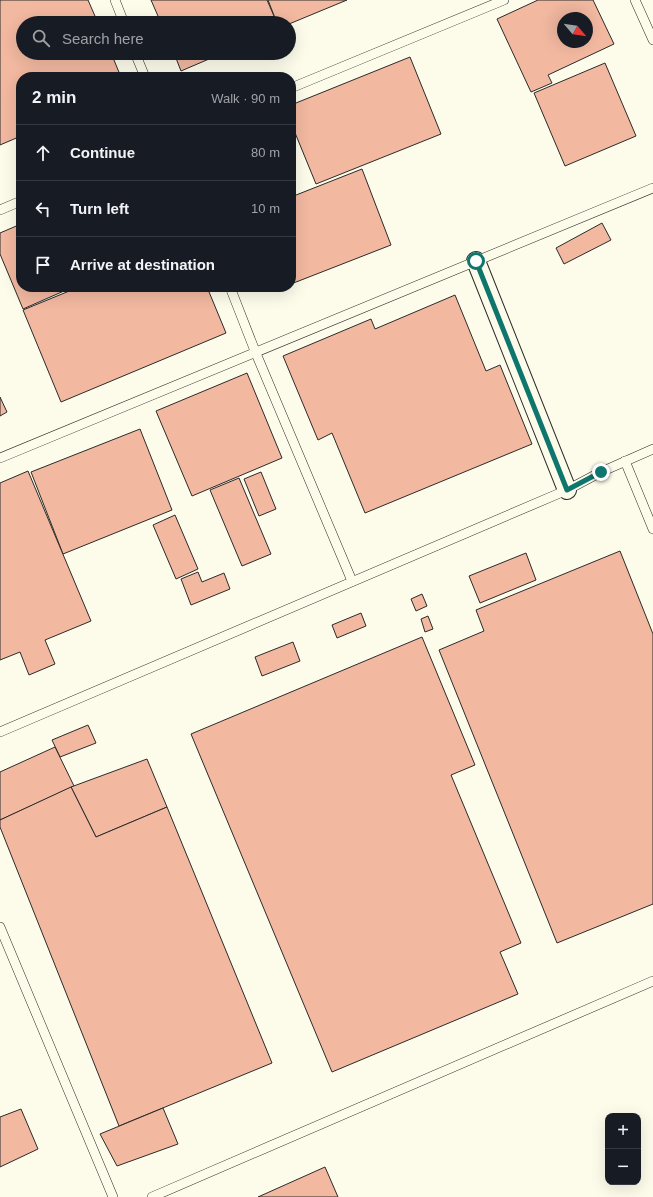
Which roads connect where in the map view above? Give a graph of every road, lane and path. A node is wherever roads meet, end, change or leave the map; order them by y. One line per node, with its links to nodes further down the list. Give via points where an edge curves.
1 (115, 0): 4 (lane)
2 (504, 0): 8 (lane)
3 (635, 0): 5 (lane)
4 (121, 16)
5 (653, 40)
6 (138, 60): 7 (lane)
7 (143, 72)
8 (296, 86)
9 (653, 188): 12 (lane)
10 (16, 203): 11 (lane)
11 (0, 210)
12 (476, 261): 14 (lane); 18 (street)
13 (232, 292): 14 (lane)
14 (255, 351): 16 (lane); 20 (lane)
15 (653, 449): 17 (lane)
16 (0, 458)
17 (625, 461): 18 (lane); 19 (lane)
18 (567, 490): 20 (lane)
19 (653, 529)
20 (352, 581): 21 (lane)
21 (0, 732)
22 (0, 927): 24 (lane)
23 (653, 981): 25 (lane)
24 (113, 1197)
25 (152, 1197)

